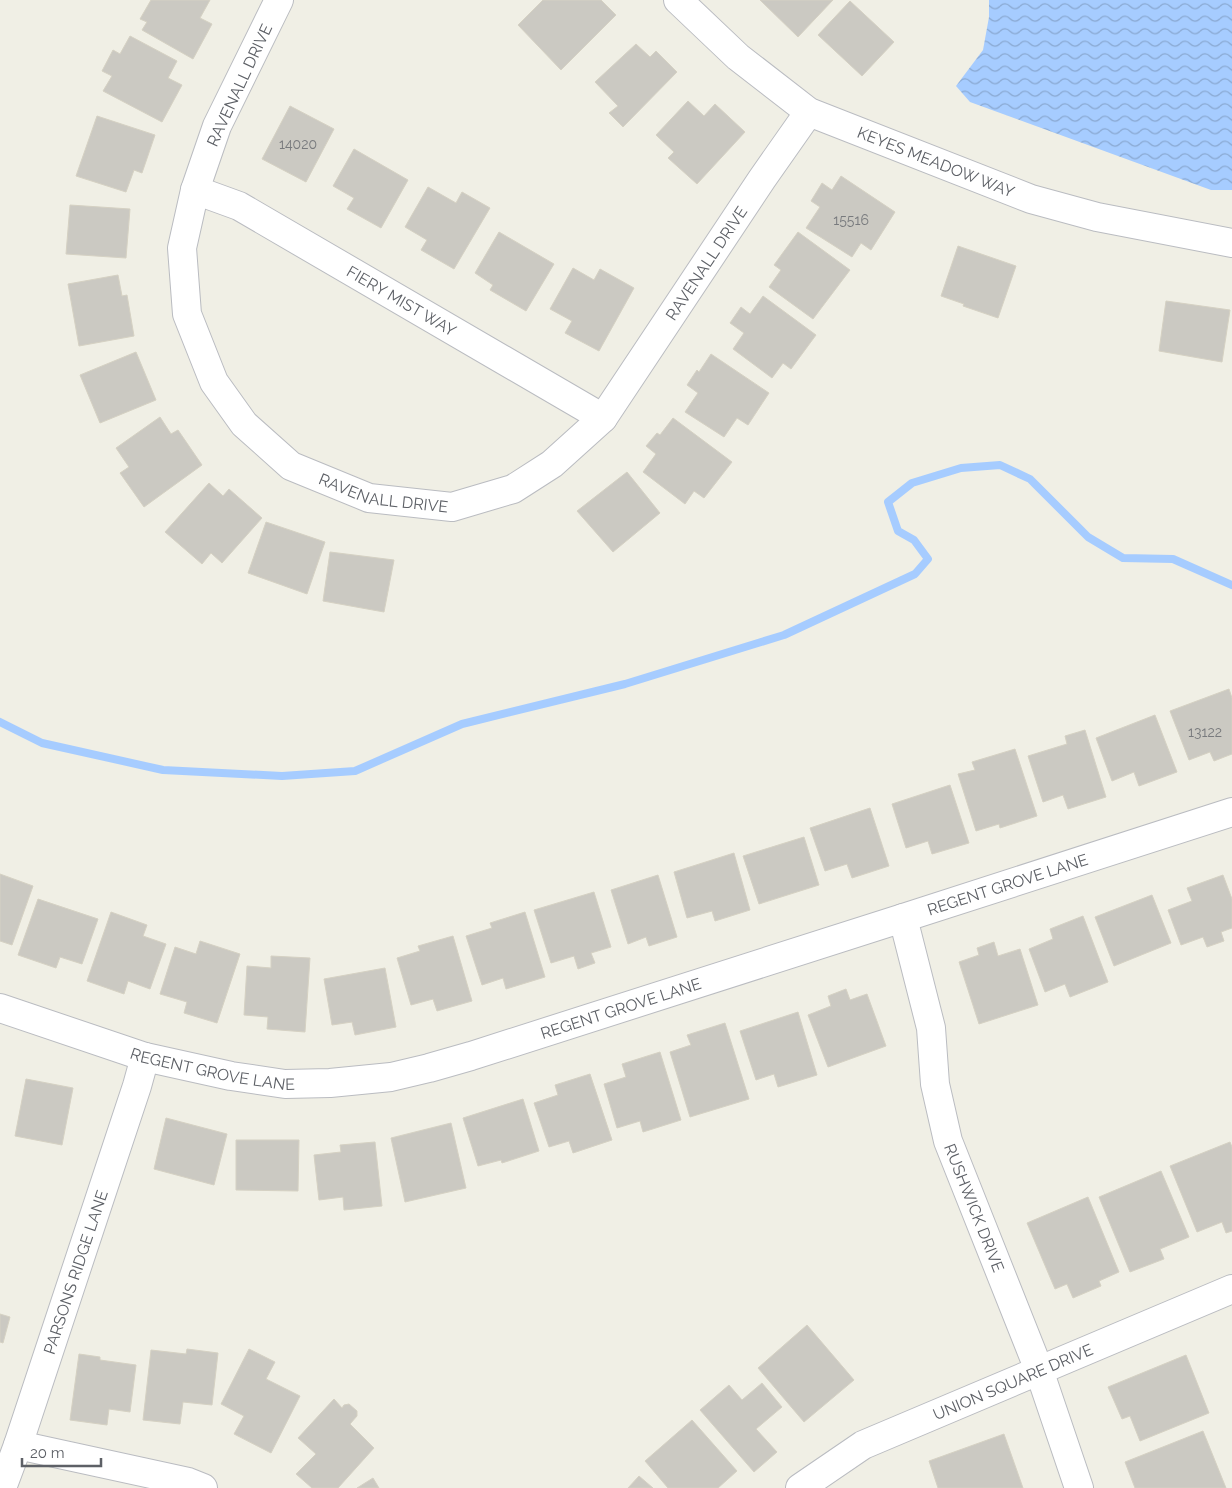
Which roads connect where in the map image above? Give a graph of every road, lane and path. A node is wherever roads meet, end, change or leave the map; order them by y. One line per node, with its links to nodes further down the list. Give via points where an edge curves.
1 (279, 0): 4 (street, RAVENALL DRIVE, via 217,126)
2 (678, 0): 3 (street, KEYES MEADOW WAY, via 738,56)
3 (809, 112): 5 (street, KEYES MEADOW WAY, via 1030,199); 6 (street, RAVENALL DRIVE)
4 (195, 190): 6 (street, FIERY MIST WAY, via 239,206); 6 (street, RAVENALL DRIVE, via 182,248 187,314 214,382 244,424 291,466 369,498 452,507 513,489 552,464)
5 (1232, 243)
6 (603, 418)
7 (1232, 812): 8 (street, REGENT GROVE LANE)
8 (903, 918): 10 (street, REGENT GROVE LANE, via 471,1056 391,1077 285,1084); 12 (street, RUSHWICK DRIVE, via 931,1028 935,1084 948,1141)
9 (0, 1008): 10 (street, REGENT GROVE LANE)
10 (145, 1057): 13 (street, PARSONS RIDGE LANE)
11 (1232, 1289): 12 (street, UNION SQUARE DRIVE)
12 (1039, 1370): 16 (street, UNION SQUARE DRIVE, via 863,1446); 17 (street, RUSHWICK DRIVE)
13 (18, 1445): 14 (street, PARSONS RIDGE LANE); 15 (street)
14 (2, 1488)
15 (203, 1488)
16 (800, 1488)
17 (1079, 1488)

